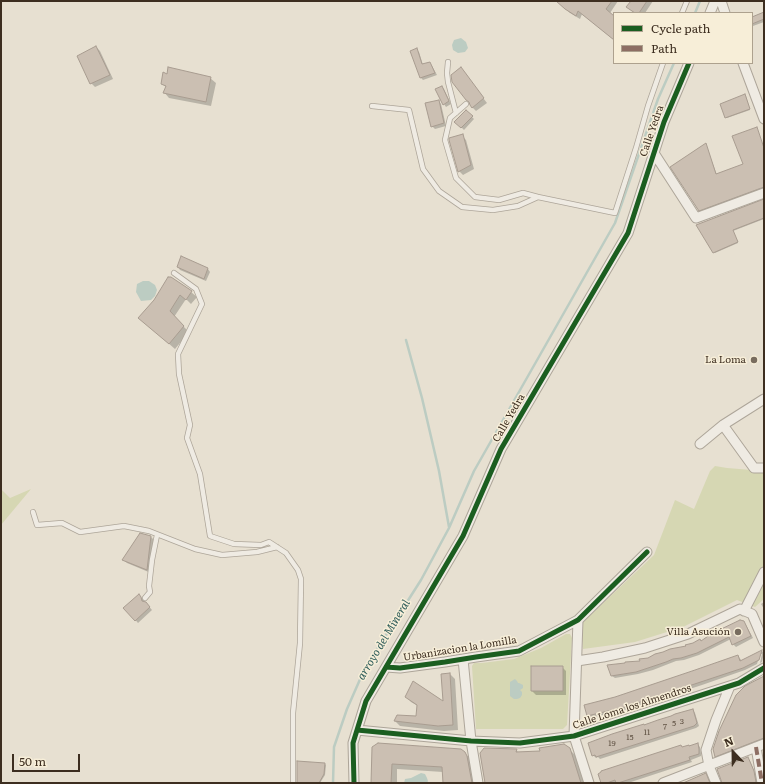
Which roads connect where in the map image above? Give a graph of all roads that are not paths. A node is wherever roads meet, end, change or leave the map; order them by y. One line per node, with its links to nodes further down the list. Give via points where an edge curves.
1 (687, 1): 4 (lane)
2 (715, 1): 5 (street)
3 (721, 1): 6 (street)
4 (682, 12)
5 (710, 12)
6 (725, 12)
7 (448, 62): 13 (lane, via 448,82)
8 (663, 64): 17 (lane, via 615,213)
9 (688, 64): 15 (street, Calle Yedra)
10 (743, 64): 14 (street)
11 (466, 104): 13 (lane)
12 (372, 106): 17 (lane, via 409,110 423,169 439,191 462,207 493,210 518,206)
13 (456, 113): 17 (lane, via 450,118 445,140 456,178 475,197 499,200 523,194)
14 (764, 119)
15 (654, 153): 16 (street, via 696,218); 34 (street, Calle Yedra, via 628,232 501,449 463,536)
16 (764, 193)
17 (538, 197)
18 (174, 273): 25 (lane, via 196,289 202,304 178,354 190,425 187,438 200,474 210,536 234,544 261,545 269,542)
19 (764, 399): 20 (street)
20 (723, 426): 21 (street); 22 (street, via 754,468)
21 (700, 444)
22 (764, 468)
23 (33, 512): 24 (lane, via 37,525 62,523 80,532 124,526)
24 (157, 535): 25 (lane, via 195,549 222,555 257,552); 28 (lane, via 150,592)
25 (277, 547): 42 (lane, via 286,553 301,579 300,643 293,713)
26 (647, 552): 30 (street, Urbanizacion la Lomilla)
27 (764, 572): 29 (street)
28 (145, 598)
29 (742, 610): 31 (street, via 752,614); 33 (street, via 688,634 645,648)
30 (578, 620): 32 (street, Urbanizacion la Lomilla, via 519,650); 33 (street)
31 (764, 642)
32 (463, 659): 34 (street, Urbanizacion la Lomilla, via 400,668); 39 (street)
33 (577, 661): 38 (street)
34 (386, 667): 37 (street, Calle Yedra, via 366,701)
35 (764, 668): 36 (street, Calle Loma los Almendros)
36 (730, 686): 38 (street, Calle Loma los Almendros); 41 (street, via 706,750)
37 (357, 730): 39 (street, Calle Loma los Almendros); 43 (street, Calle Yedra, via 353,743)
38 (574, 736): 39 (street, Calle Loma los Almendros, via 520,743); 45 (street)
39 (471, 741): 44 (street)
40 (760, 746): 41 (street); 48 (street)
41 (709, 766): 46 (street); 47 (street)
42 (293, 783)
43 (354, 783)
44 (478, 783)
45 (588, 783)
46 (664, 783)
47 (716, 783)
48 (762, 783)

